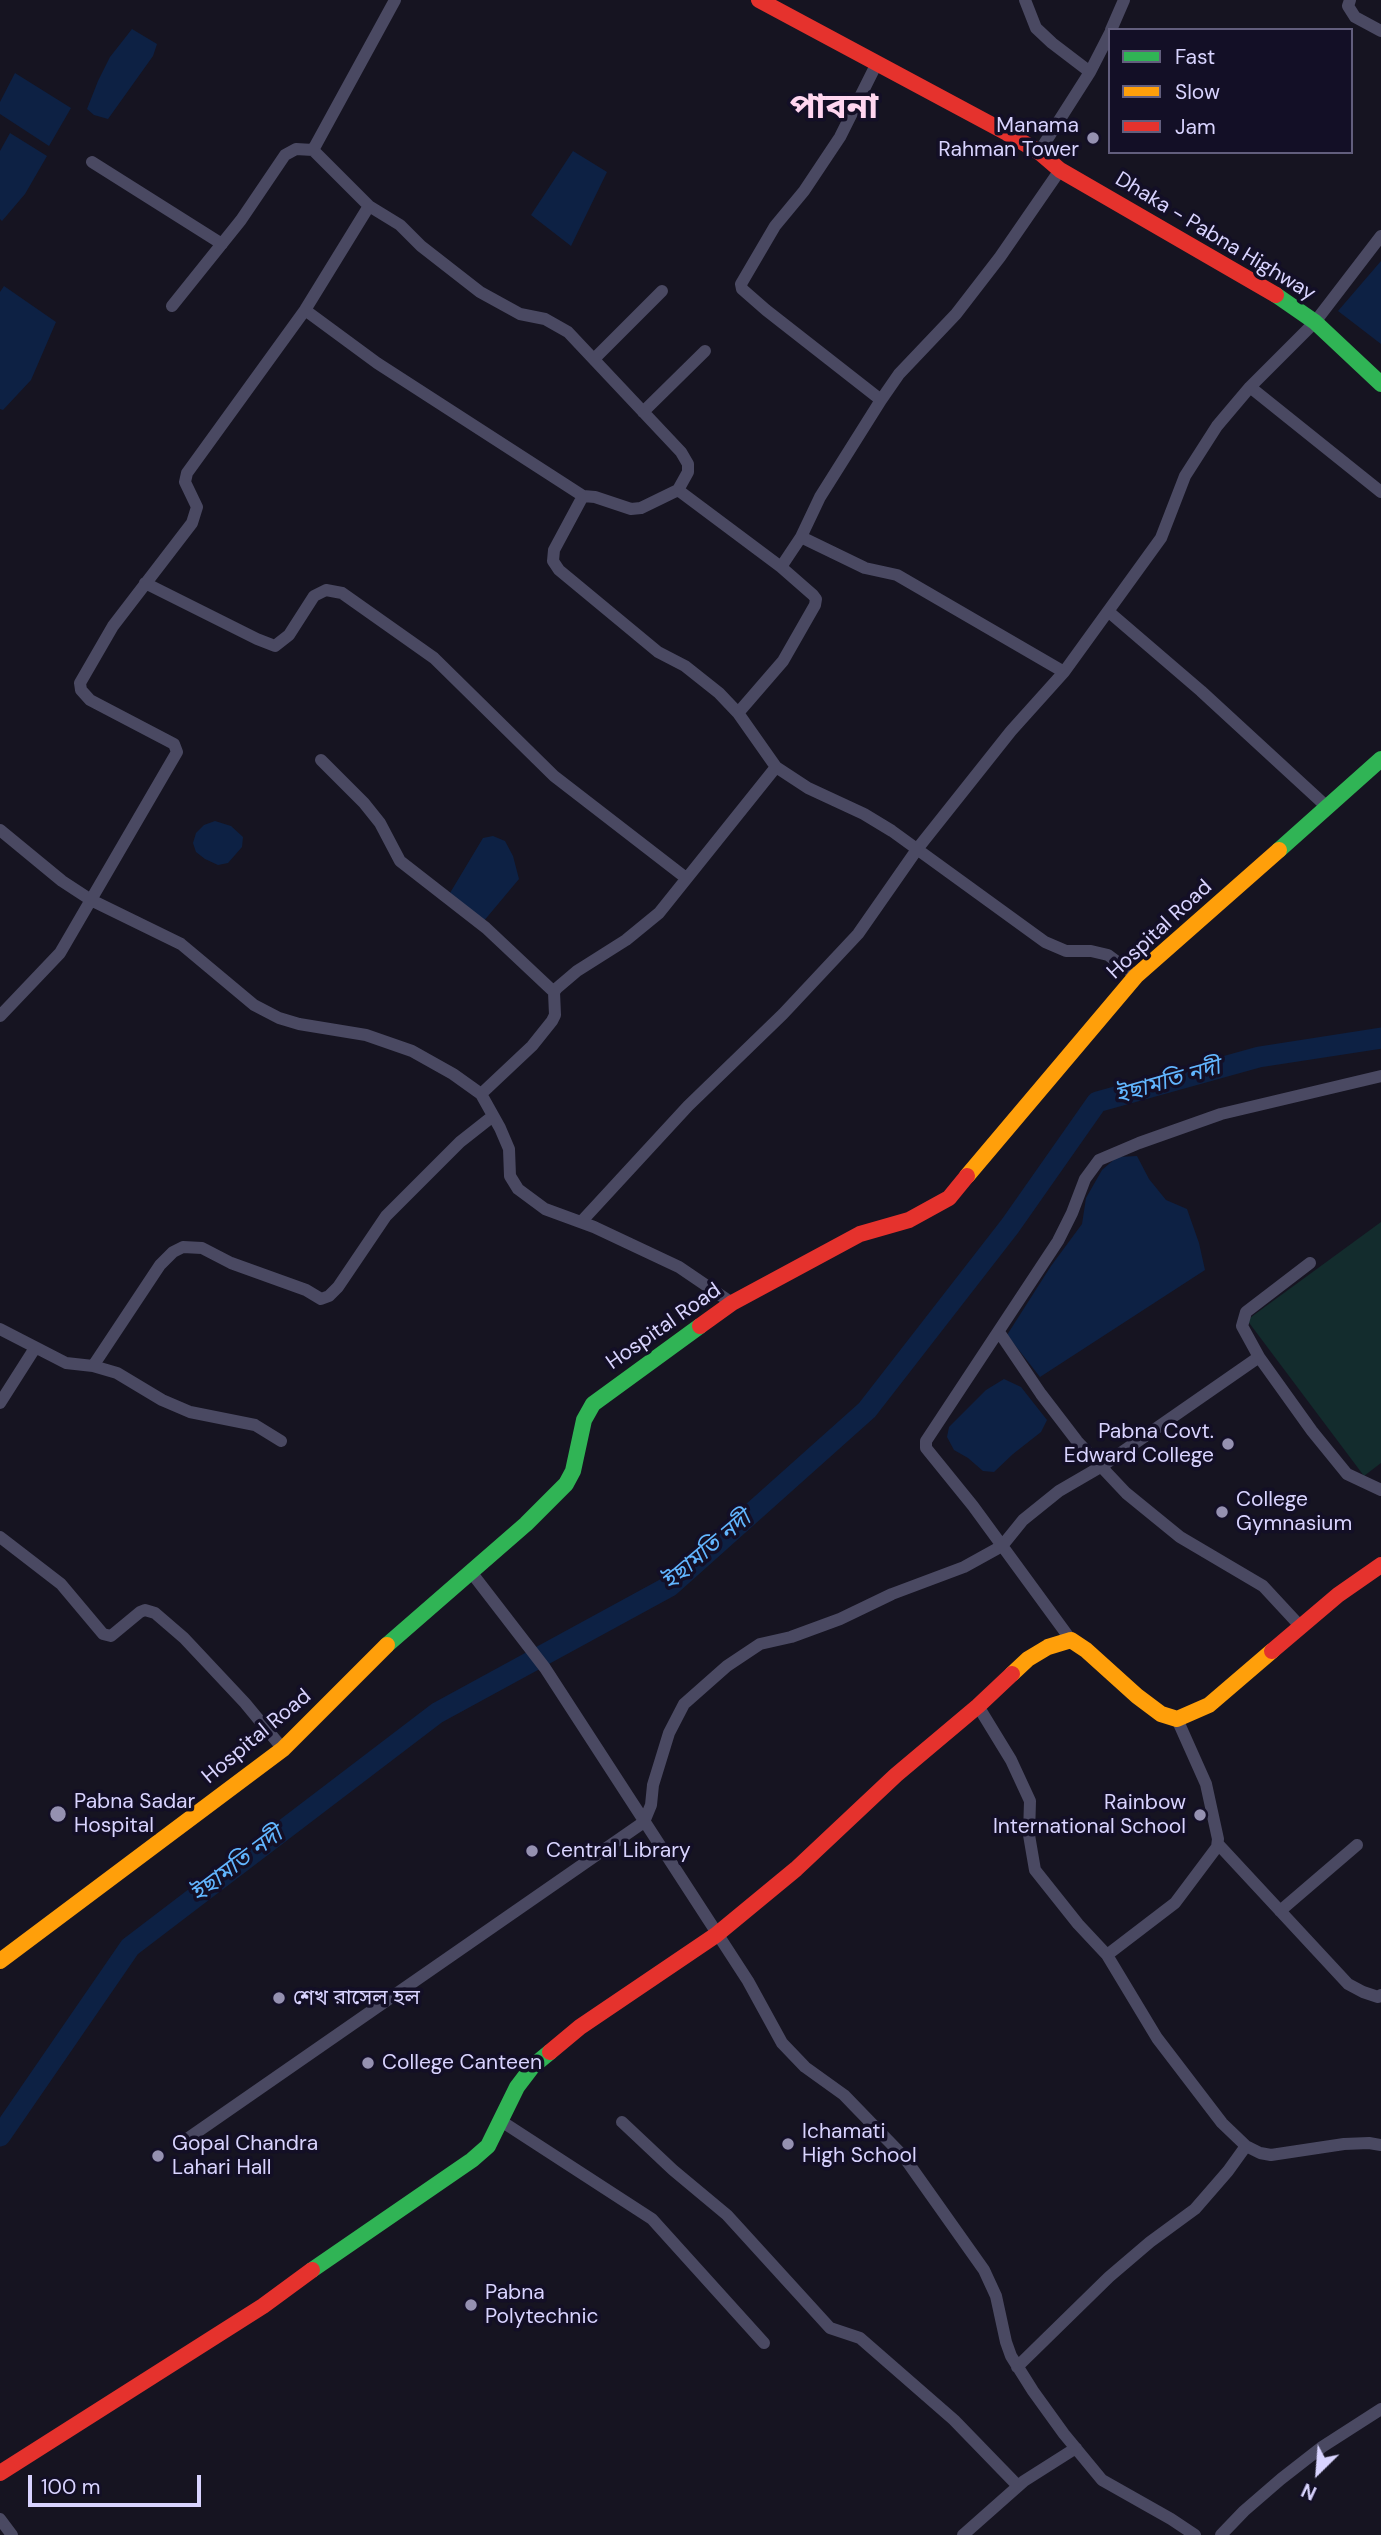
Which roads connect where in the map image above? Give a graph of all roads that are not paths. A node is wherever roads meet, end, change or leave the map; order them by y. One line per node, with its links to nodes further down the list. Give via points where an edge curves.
1 (395, 0): 11 (street)
2 (759, 0): 9 (main road, Dhaka - Pabna Highway)
3 (1025, 0): 10 (street, via 1037,28)
4 (1124, 0): 6 (street)
5 (1350, 0): 7 (street, via 1348,6 1355,17)
6 (1112, 28)
7 (1381, 32)
8 (1108, 37): 10 (street)
9 (877, 64): 12 (main road, Dhaka - Pabna Highway); 26 (street, via 840,137 775,226 741,284 766,310)
10 (1090, 72): 12 (street)
11 (313, 150): 15 (street); 17 (street, via 296,149 285,155)
12 (1039, 152): 14 (main road, Dhaka - Pabna Highway)
13 (92, 162): 17 (street)
14 (1060, 170): 21 (main road, Dhaka - Pabna Highway); 26 (street, via 956,314)
15 (369, 206): 20 (street); 23 (street, via 400,225 480,292 520,314 555,323)
16 (1381, 236): 21 (street)
17 (222, 244): 19 (street)
18 (662, 291): 23 (street)
19 (172, 306)
20 (305, 310): 30 (street, via 377,363); 33 (street, via 187,473 185,482 196,514)
21 (1315, 322): 24 (main road, Dhaka - Pabna Highway); 25 (street)
22 (705, 351): 27 (street)
23 (594, 358): 27 (street)
24 (1381, 384)
25 (1250, 387): 29 (street); 34 (street, via 1217,426 1185,476 1161,538)
26 (881, 400): 31 (street, via 820,497)
27 (643, 412): 28 (street, via 688,464)
28 (678, 490): 30 (street, via 631,509); 32 (street)
29 (1381, 492)
30 (583, 496): 36 (street, via 554,550 553,561 559,570 658,652 719,693)
31 (801, 537): 32 (street); 35 (street, via 864,568 897,575)
32 (782, 567): 36 (street, via 813,595 815,606 783,661)
33 (145, 583): 43 (street, via 275,646 289,635 314,596 326,590 342,593 433,658 554,776); 44 (street, via 113,626 80,687 90,700 174,744 177,752)
34 (1109, 612): 35 (street); 40 (street)
35 (1065, 672): 42 (street, via 1011,731)
36 (738, 713): 39 (street)
37 (321, 760): 46 (street, via 380,823 400,861 486,928)
38 (1381, 760): 40 (main road, Hospital Road)
39 (776, 766): 42 (street); 43 (street)
40 (1326, 806): 45 (main road, Hospital Road)
41 (0, 830): 44 (street)
42 (918, 848): 45 (street, via 1045,942 1066,951 1108,955); 51 (street, via 858,934 688,1105)
43 (686, 878): 46 (street, via 659,913)
44 (91, 900): 47 (street, via 60,953); 49 (street, via 181,944 254,1005 279,1018 366,1035 412,1051)
45 (1136, 976): 53 (main road, Hospital Road, via 949,1198 909,1220 860,1234)
46 (554, 992): 49 (street, via 552,1021)
47 (0, 1016)
48 (1381, 1076): 55 (street, via 1222,1114 1099,1160 1085,1179 1058,1241)
49 (481, 1094): 50 (street)
50 (493, 1116): 51 (street, via 509,1149 510,1176 518,1189 545,1209); 58 (street, via 460,1142 386,1216 328,1296 321,1299 202,1248 183,1247 160,1265)
51 (581, 1222): 53 (street, via 680,1266)
52 (1310, 1263): 57 (street, via 1246,1312 1242,1326)
53 (732, 1303): 66 (main road, Hospital Road, via 593,1404 566,1484)
54 (0, 1329): 56 (street)
55 (999, 1332): 61 (street, via 1077,1441); 64 (street, via 926,1441 926,1448)
56 (35, 1348): 58 (street, via 66,1363); 59 (street)
57 (1259, 1357): 61 (street); 62 (street, via 1348,1474)
58 (93, 1366): 60 (street, via 125,1377 190,1412 255,1425)
59 (0, 1403)
60 (281, 1441)
61 (1102, 1466): 64 (street, via 1059,1491 1023,1520); 67 (street, via 1126,1493 1180,1537 1263,1586)
62 (1381, 1490)
63 (0, 1537): 71 (street, via 61,1584 103,1634 111,1636 140,1612 155,1613 184,1638)
64 (1002, 1546): 68 (street); 72 (street, via 840,1619 760,1644 727,1666 684,1704 669,1733)
65 (1381, 1565): 67 (main road)
66 (471, 1572): 71 (main road, Hospital Road, via 369,1662); 72 (street, via 545,1668)
67 (1301, 1627): 70 (main road, via 1209,1705)
68 (1071, 1640): 69 (main road, via 1028,1659); 70 (main road, via 1146,1703)
69 (978, 1706): 76 (main road); 77 (street, via 1030,1801 1035,1870)
70 (1177, 1719): 73 (street, via 1206,1784)
71 (283, 1749): 78 (main road, Hospital Road)
72 (644, 1822): 76 (street); 82 (street)
73 (1218, 1844): 75 (street); 77 (street, via 1175,1903)
74 (1357, 1845): 75 (street)
75 (1280, 1912): 79 (street, via 1348,1984)
76 (716, 1935): 80 (main road, via 543,2057 522,2078); 86 (street, via 782,2043 805,2067 845,2095 904,2157 984,2270)
77 (1107, 1955): 83 (street, via 1188,2081)
78 (0, 1961)
79 (1381, 1995)
80 (502, 2121): 85 (street, via 652,2219); 89 (main road, via 488,2147 432,2189 263,2306)
81 (622, 2123): 90 (street, via 727,2215 830,2328 860,2338 954,2420)
82 (187, 2138)
83 (1246, 2146): 84 (street, via 1271,2155 1344,2144); 86 (street, via 1195,2209 1108,2277)
84 (1381, 2146)
85 (764, 2343)
86 (1017, 2367): 88 (street)
87 (1381, 2409): 95 (street, via 1281,2479)
88 (1076, 2448): 90 (street); 94 (street, via 1106,2484)
89 (0, 2473)
90 (1018, 2486): 93 (street)
91 (0, 2519): 92 (street)
92 (12, 2535)
93 (963, 2535)
94 (1195, 2535)
95 (1222, 2535)

